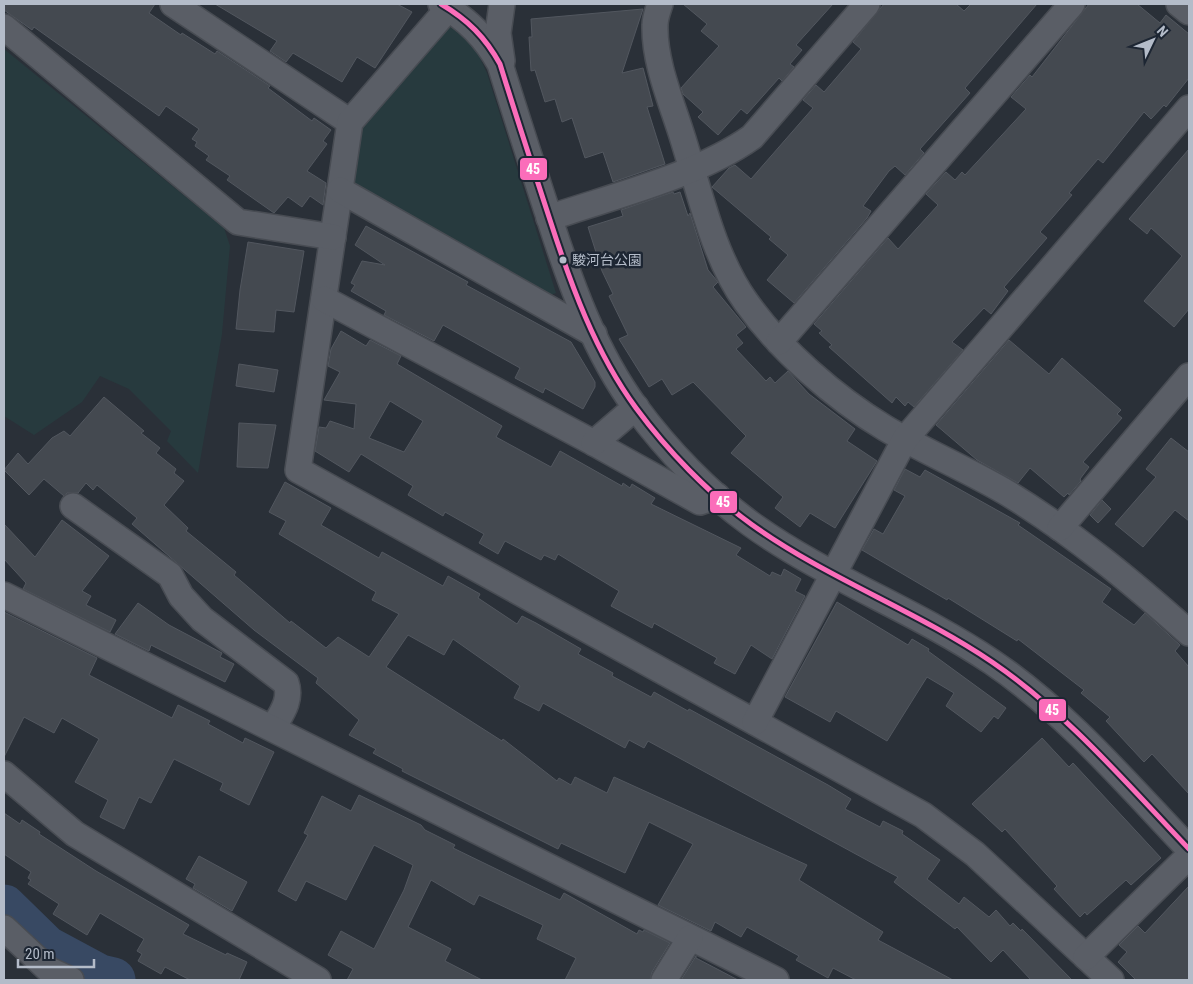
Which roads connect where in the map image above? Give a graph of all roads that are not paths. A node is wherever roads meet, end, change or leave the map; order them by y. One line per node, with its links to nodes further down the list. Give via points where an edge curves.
1 (173, 4): 12 (street)
2 (502, 4): 10 (street, via 498,33)
3 (660, 4): 13 (street, via 654,23 657,52)
4 (867, 4): 13 (street, via 752,137 724,156)
5 (1072, 4): 19 (street)
6 (1179, 4): 8 (street)
7 (447, 5): 10 (street, via 482,34 500,64); 12 (street)
8 (1189, 12)
9 (4, 27): 16 (street, via 238,222)
10 (508, 88): 15 (street)
11 (1189, 108): 22 (street)
12 (350, 122): 14 (street)
13 (692, 169): 15 (street); 19 (street, via 720,253 745,300)
14 (340, 190): 16 (street); 18 (street)
15 (549, 218): 18 (street, via 566,272)
16 (333, 237): 17 (street)
17 (324, 299): 23 (street); 30 (street, via 298,470)
18 (594, 334): 21 (street)
19 (779, 342): 22 (street, via 837,393)
20 (1189, 376): 26 (street)
21 (636, 407): 23 (street); 24 (street)
22 (905, 439): 26 (street, via 1000,489); 27 (street)
23 (594, 443): 24 (street, via 700,502)
24 (717, 496): 27 (street, via 751,524)
25 (73, 506): 31 (street, via 170,575 181,596 202,619 286,683 288,702)
26 (1060, 528): 29 (street, via 1113,567)
27 (833, 574): 30 (street); 33 (street, via 918,618 999,668 1083,739)
28 (4, 595): 31 (street)
29 (1189, 633)
30 (755, 722): 37 (street, via 923,815 975,854)
31 (273, 728): 36 (street)
32 (4, 774): 39 (street, via 75,834)
33 (1189, 849)
34 (1189, 856): 37 (street)
35 (4, 928): 38 (street, via 49,970)
36 (690, 938): 40 (street); 41 (street)
37 (1086, 957): 42 (street)
38 (71, 980)
39 (318, 980)
40 (664, 980)
41 (776, 980)
42 (1110, 980)

